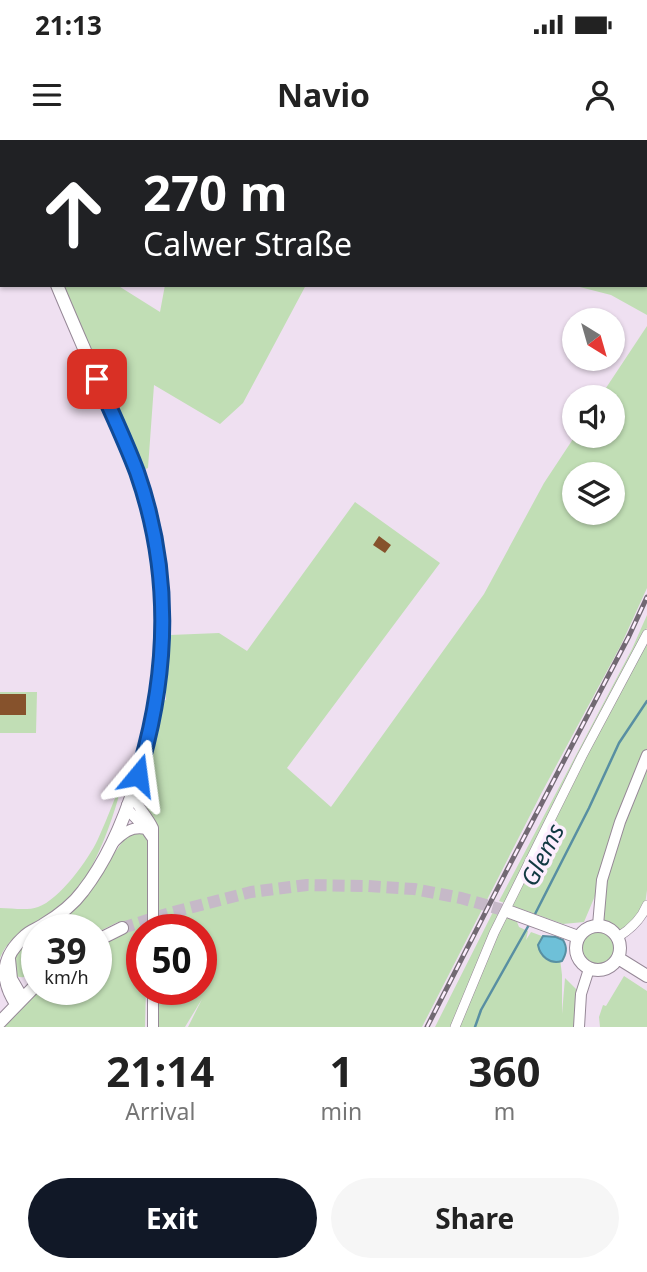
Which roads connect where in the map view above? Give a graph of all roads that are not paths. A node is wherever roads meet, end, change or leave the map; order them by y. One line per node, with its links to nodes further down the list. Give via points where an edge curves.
1 (58, 287): 4 (main road, via 137,472 161,579 161,666 153,719)
2 (647, 634): 26 (street, via 494,933)
3 (647, 755): 11 (street, via 602,880)
4 (130, 800): 5 (street, via 129,811); 6 (street, via 147,817); 7 (main road)
5 (146, 829): 6 (street); 7 (street, via 132,829)
6 (154, 841): 10 (street)
7 (111, 845): 16 (main road, via 80,895 26,934)
8 (647, 905): 15 (street, via 635,925)
9 (510, 912): 14 (main road)
10 (153, 914)
11 (598, 925): 14 (main road, via 586,928); 15 (main road)
12 (122, 928): 13 (main road)
13 (112, 933)
14 (578, 937): 18 (main road, via 575,951)
15 (618, 937): 17 (main road)
16 (10, 953): 19 (main road); 22 (main road, via 1,978 4,988)
17 (618, 958): 18 (main road, via 602,970); 20 (main road)
18 (589, 968): 27 (street, via 581,994)
19 (10, 976): 21 (main road); 22 (main road)
20 (647, 976)
21 (21, 982)
22 (19, 1001): 24 (main road)
23 (153, 1005): 25 (street)
24 (0, 1022)
25 (153, 1027)
26 (455, 1027)
27 (579, 1027)

